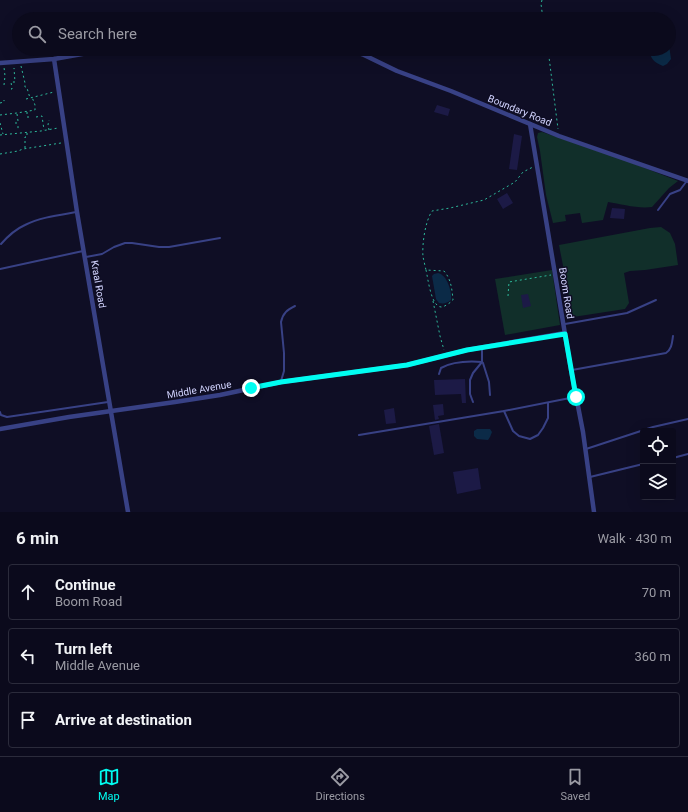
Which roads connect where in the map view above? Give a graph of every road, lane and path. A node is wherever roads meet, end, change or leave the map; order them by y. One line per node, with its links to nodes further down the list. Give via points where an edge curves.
1 (542, 0): 2 (path)
2 (542, 12)
3 (71, 56): 6 (street)
4 (366, 56): 27 (street, Boundary Road, via 397,71)
5 (549, 56): 35 (path)
6 (54, 59): 7 (street); 14 (street, Kraal Road)
7 (22, 61): 8 (street); 16 (path, via 24,85)
8 (13, 62): 9 (street); 10 (path)
9 (2, 63): 11 (path)
10 (15, 82): 12 (path); 13 (path, via 11,82)
11 (4, 85)
12 (17, 85)
13 (11, 89)
14 (59, 91): 15 (path); 28 (street, Kraal Road)
15 (32, 97): 16 (path); 20 (path, via 35,110)
16 (30, 98): 17 (path)
17 (26, 99)
18 (4, 100): 19 (path)
19 (0, 103)
20 (26, 111): 21 (path); 24 (path)
21 (17, 113): 22 (path); 29 (path)
22 (0, 115)
23 (36, 117): 31 (path, via 42,116)
24 (29, 120)
25 (49, 120): 30 (path)
26 (0, 123): 33 (path)
27 (530, 124): 35 (street, Boundary Road); 39 (street, Boom Road)
28 (65, 127): 30 (path); 36 (street, Kraal Road)
29 (18, 129)
30 (49, 130): 31 (path)
31 (44, 131): 32 (path)
32 (27, 133): 33 (path); 37 (path)
33 (3, 134): 34 (path)
34 (0, 135)
35 (559, 136): 40 (street, Boundary Road)
36 (67, 142): 37 (path); 42 (street, Kraal Road)
37 (26, 148): 38 (path)
38 (0, 154)
39 (537, 166): 48 (path, via 528,168 515,182 484,200 432,211 424,236 423,258); 49 (street, Boom Road)
40 (687, 181): 41 (lane, via 680,190 670,194)
41 (658, 210)
42 (77, 212): 44 (lane, via 26,224); 45 (street, Kraal Road)
43 (220, 238): 46 (lane, via 159,247 125,243 102,254)
44 (1, 244)
45 (84, 251): 46 (street, Kraal Road); 47 (lane)
46 (85, 258): 65 (street, Kraal Road)
47 (0, 270)
48 (426, 270): 51 (path); 51 (path, via 444,271 451,284 454,300 442,307)
49 (555, 274): 50 (path, via 509,282); 54 (street, Boom Road)
50 (508, 296)
51 (433, 300): 58 (path)
52 (656, 300): 54 (lane, via 627,313)
53 (295, 306): 62 (lane, via 285,312 281,322 284,371)
54 (564, 324): 55 (street, Boom Road)
55 (565, 334): 57 (street, Middle Avenue); 60 (street, Boom Road)
56 (673, 336): 60 (lane, via 666,353)
57 (482, 347): 58 (street, Middle Avenue); 59 (lane)
58 (445, 356): 62 (street, Middle Avenue, via 407,365)
59 (482, 362): 61 (lane, via 447,365 441,368); 63 (lane, via 489,382); 66 (lane, via 470,380)
60 (571, 370): 64 (street, Boom Road)
61 (439, 374)
62 (281, 382): 68 (street, Middle Avenue, via 213,396)
63 (490, 395)
64 (576, 397): 67 (lane); 74 (street, Boom Road)
65 (109, 402): 68 (street, Kraal Road); 70 (lane, via 7,417 1,416)
66 (473, 402)
67 (548, 402): 69 (lane); 69 (lane, via 548,418 543,428 538,435 530,438 519,436 513,431)
68 (111, 411): 72 (street, Middle Avenue); 79 (street, Kraal Road)
69 (504, 411): 73 (lane)
70 (0, 412)
71 (688, 419): 74 (lane, via 653,427)
72 (0, 429)
73 (359, 435)
74 (585, 450): 78 (street, Boom Road)
75 (688, 454): 76 (lane)
76 (676, 457)
77 (640, 465): 78 (lane)
78 (589, 477): 80 (street, Boom Road)
79 (128, 512)
80 (594, 512)

